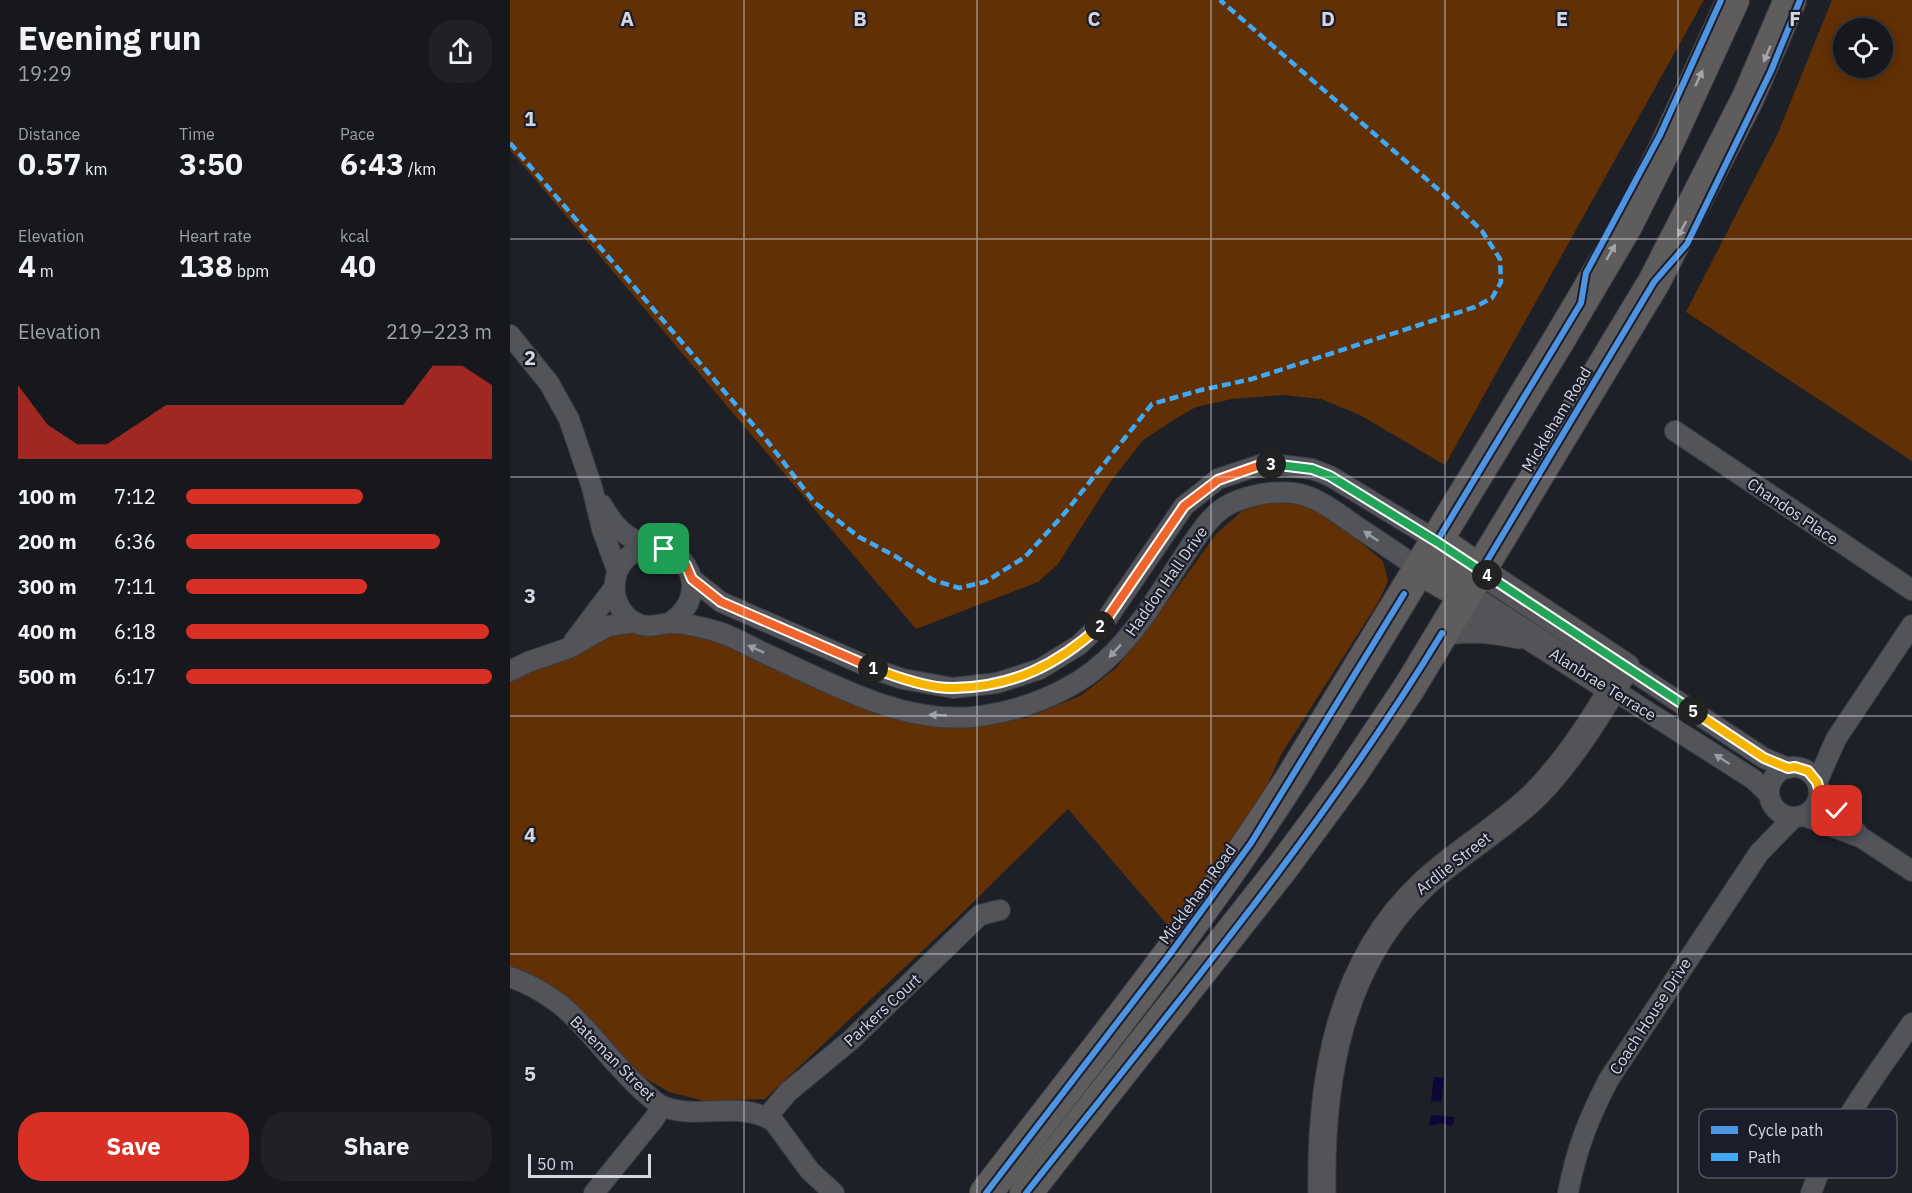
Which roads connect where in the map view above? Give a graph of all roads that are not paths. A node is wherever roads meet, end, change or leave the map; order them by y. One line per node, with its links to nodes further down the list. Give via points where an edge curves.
1 (1733, 0): 6 (main road, Mickleham Road, one-way to 1, via 1626,226)
2 (1790, 0): 11 (main road, Mickleham Road, one-way to 11, via 1748,98 1654,282)
3 (510, 335): 5 (street, via 549,383 569,419)
4 (1675, 432): 12 (street, Chandos Place)
5 (592, 487): 7 (street, via 613,524 628,538); 9 (street)
6 (1437, 542): 8 (main road, Mickleham Road); 10 (street, Haddon Hall Drive, via 1330,476 1312,469 1266,463 1218,480 1184,506 1108,617 1079,645 1040,669 998,683 953,688 903,679 876,669 721,602); 11 (main road)
7 (650, 547): 9 (street, via 625,559); 10 (street, via 676,555)
8 (1420, 569): 11 (main road); 14 (street, Haddon Hall Drive, one-way to 14, via 1323,504 1296,493 1238,501 1223,508 1206,524 1135,630 1105,662 1068,688 1023,707 972,717 905,712 857,695 714,630); 36 (main road, Mickleham Road, via 1251,843)
9 (616, 579): 13 (street, via 616,602); 18 (street)
10 (692, 579): 14 (street, via 693,593 688,606)
11 (1473, 583): 16 (main road, Mickleham Road); 17 (street, Alanbrae Terrace); 20 (street, Alanbrae Terrace)
12 (1912, 590)
13 (634, 622): 14 (street, via 658,626); 18 (street, via 608,626)
14 (671, 622)
15 (1912, 625): 21 (street)
16 (1442, 633): 17 (street, via 1461,629); 37 (main road, Mickleham Road, via 1350,776 1296,849)
17 (1529, 637): 20 (street, Alanbrae Terrace)
18 (569, 648): 19 (street)
19 (510, 671)
20 (1619, 678): 22 (street, Alanbrae Terrace, via 1764,758); 24 (street, Alanbrae Terrace, one-way to 20, via 1753,779); 38 (street, Ardlie Street, via 1539,791 1513,816 1426,881 1378,937 1352,989 1340,1026 1327,1095)
21 (1836, 739): 22 (street); 23 (street)
22 (1795, 768): 23 (street, via 1808,771); 24 (street, via 1774,777)
23 (1819, 788): 24 (street, via 1815,806); 25 (street, Alanbrae Terrace)
24 (1786, 809): 25 (street, Alanbrae Terrace); 39 (street, Coach House Drive, via 1609,1079 1590,1116)
25 (1862, 838): 26 (street, Alanbrae Terrace)
26 (1912, 871)
27 (1000, 909): 32 (street, Parkers Court, via 981,915 851,1040 788,1092)
28 (510, 977): 30 (street, Bateman Street, via 552,998 632,1081)
29 (1912, 1023): 31 (street)
30 (662, 1106): 32 (street, Bateman Street, via 698,1113 748,1110); 34 (street)
31 (1853, 1109)
32 (767, 1117): 35 (street, via 810,1171)
33 (1816, 1178): 40 (street)
34 (594, 1193)
35 (834, 1193)
36 (986, 1193)
37 (1026, 1193)
38 (1322, 1193)
39 (1568, 1193)
40 (1811, 1193)

